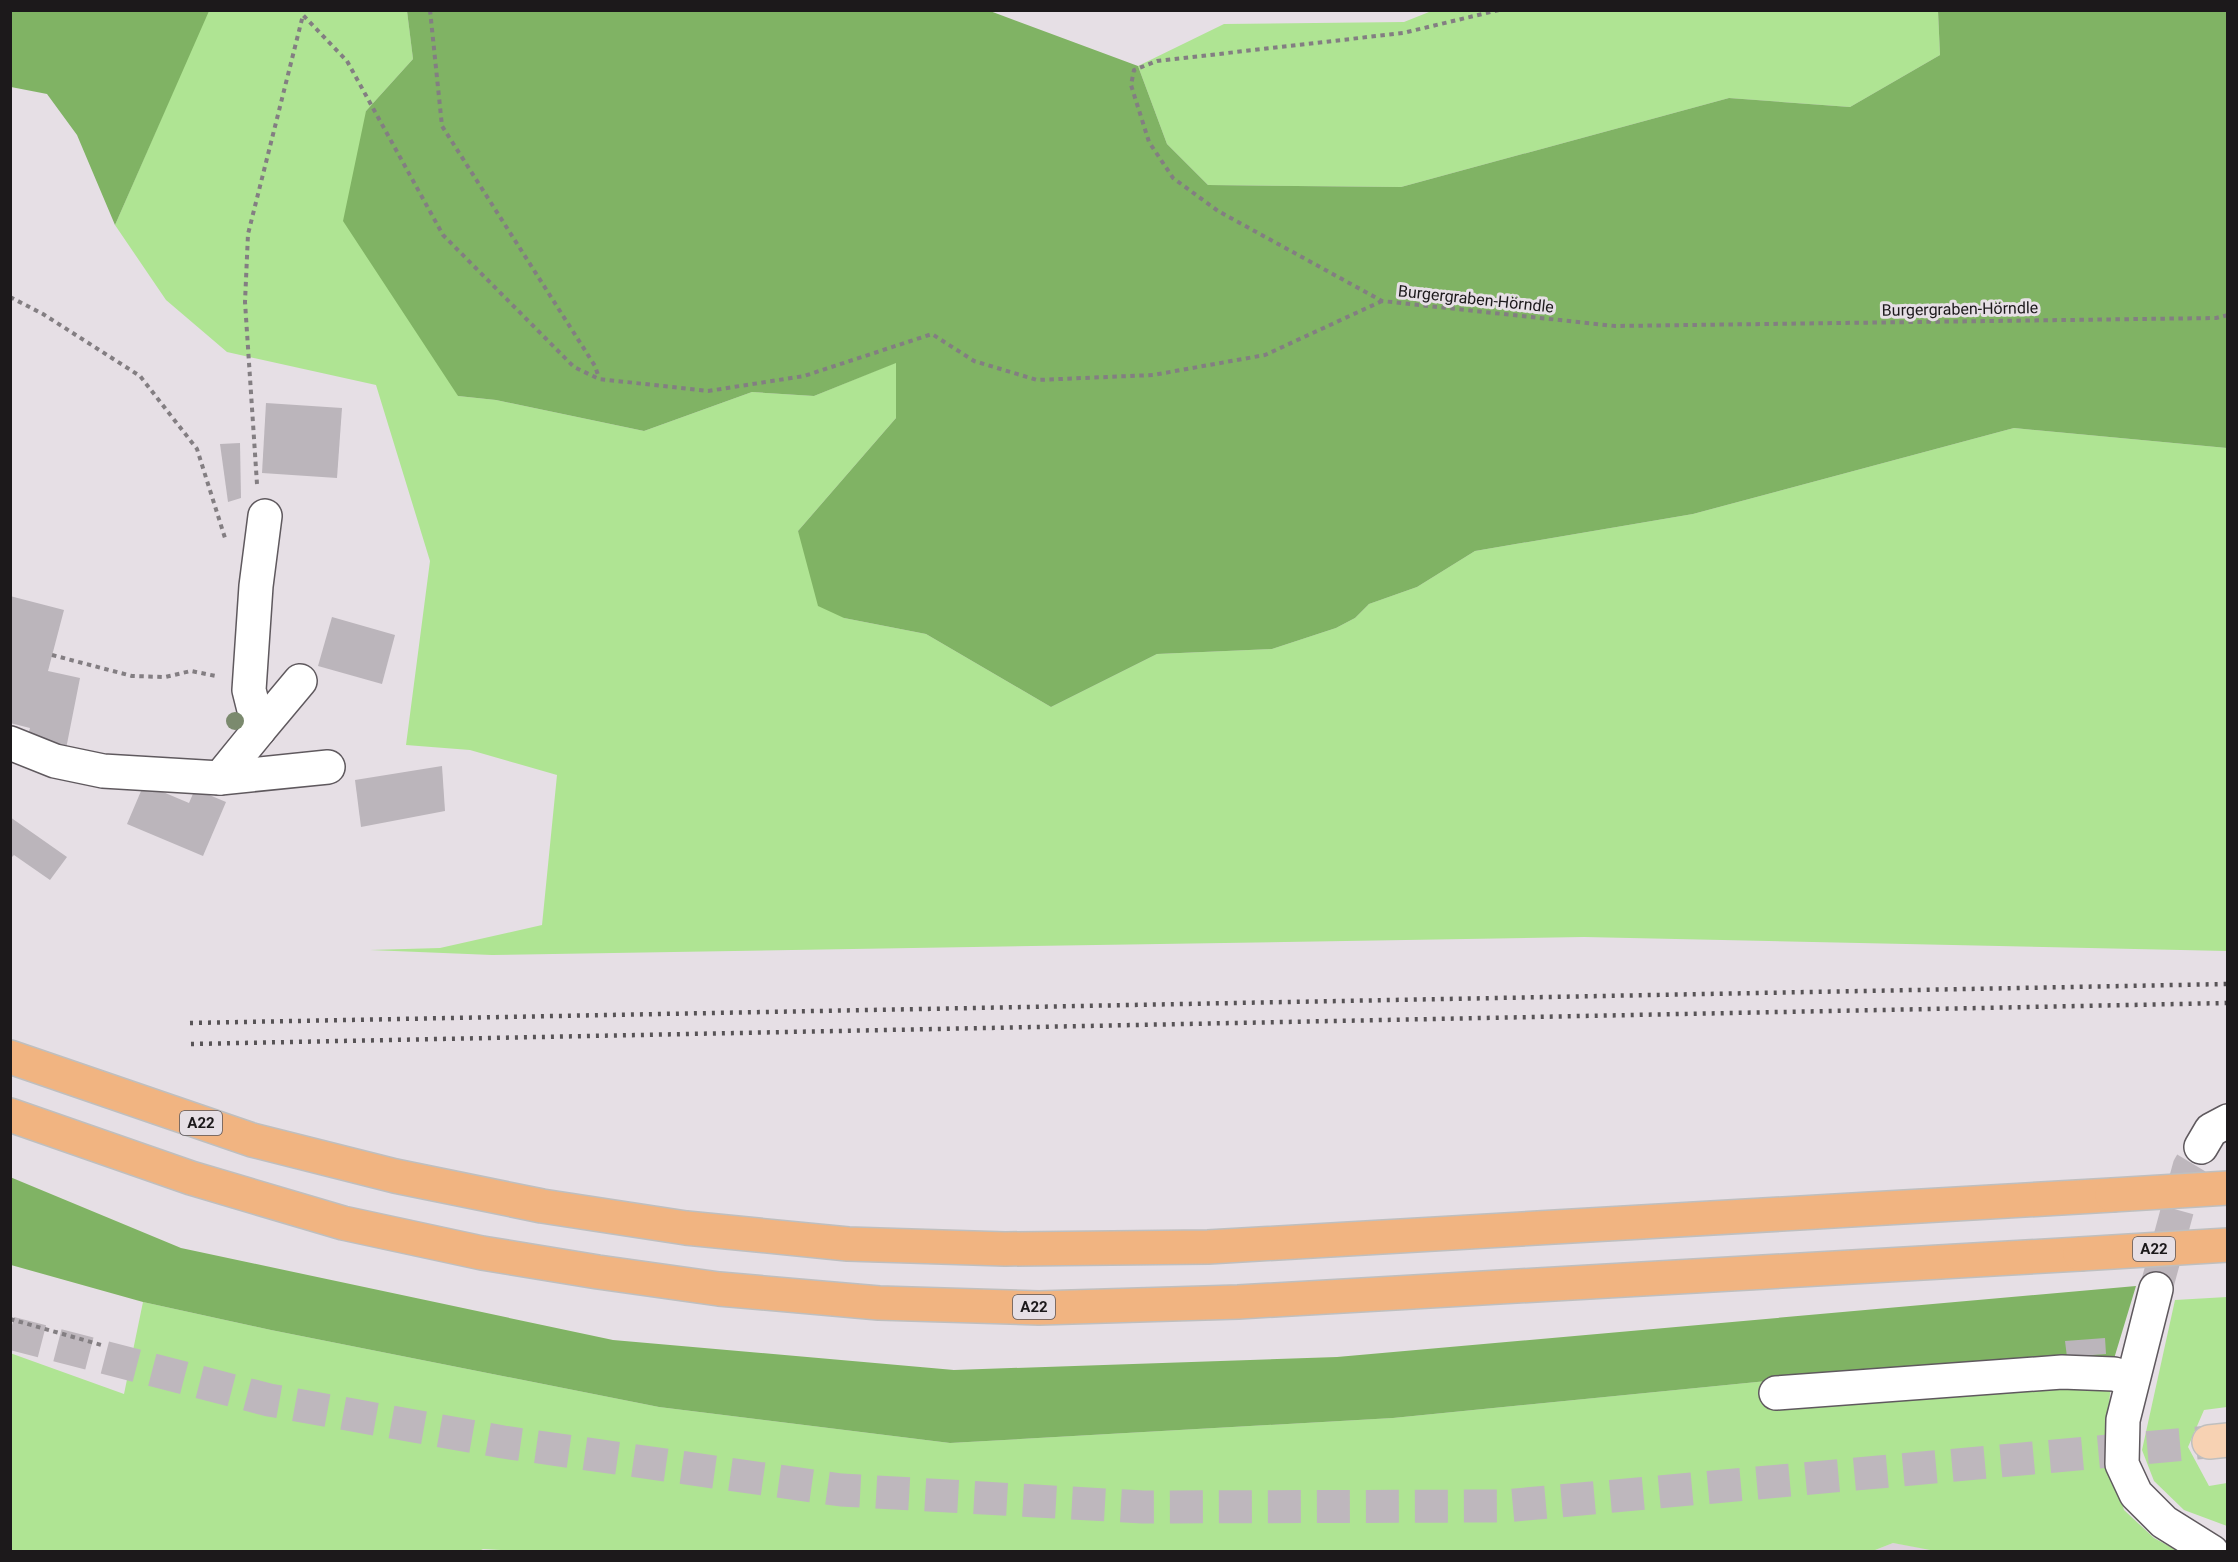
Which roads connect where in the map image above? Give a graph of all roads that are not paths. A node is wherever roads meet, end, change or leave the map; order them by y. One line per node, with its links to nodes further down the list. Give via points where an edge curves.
1 (265, 516): 3 (street, via 249,690)
2 (300, 681): 3 (street)
3 (259, 730): 6 (street)
4 (10, 743): 6 (street, via 55,761 103,771)
5 (328, 767): 6 (street)
6 (220, 778)
7 (10, 1057): 11 (highway, A22, bridge, via 252,1140 395,1176 542,1206 686,1228 848,1244 1005,1249 1208,1246)
8 (10, 1115): 12 (highway, A22, bridge, via 191,1178 355,1226 598,1272 720,1289 879,1303 1040,1308 1238,1302)
9 (2228, 1121): 10 (street, via 2211,1130)
10 (2200, 1147)
11 (2228, 1188)
12 (2228, 1245)
13 (2156, 1289): 14 (street)
14 (2132, 1378): 15 (street, via 2062,1372); 16 (street, via 2123,1420 2122,1464 2136,1494 2164,1522)
15 (1776, 1393)
16 (2212, 1551)

